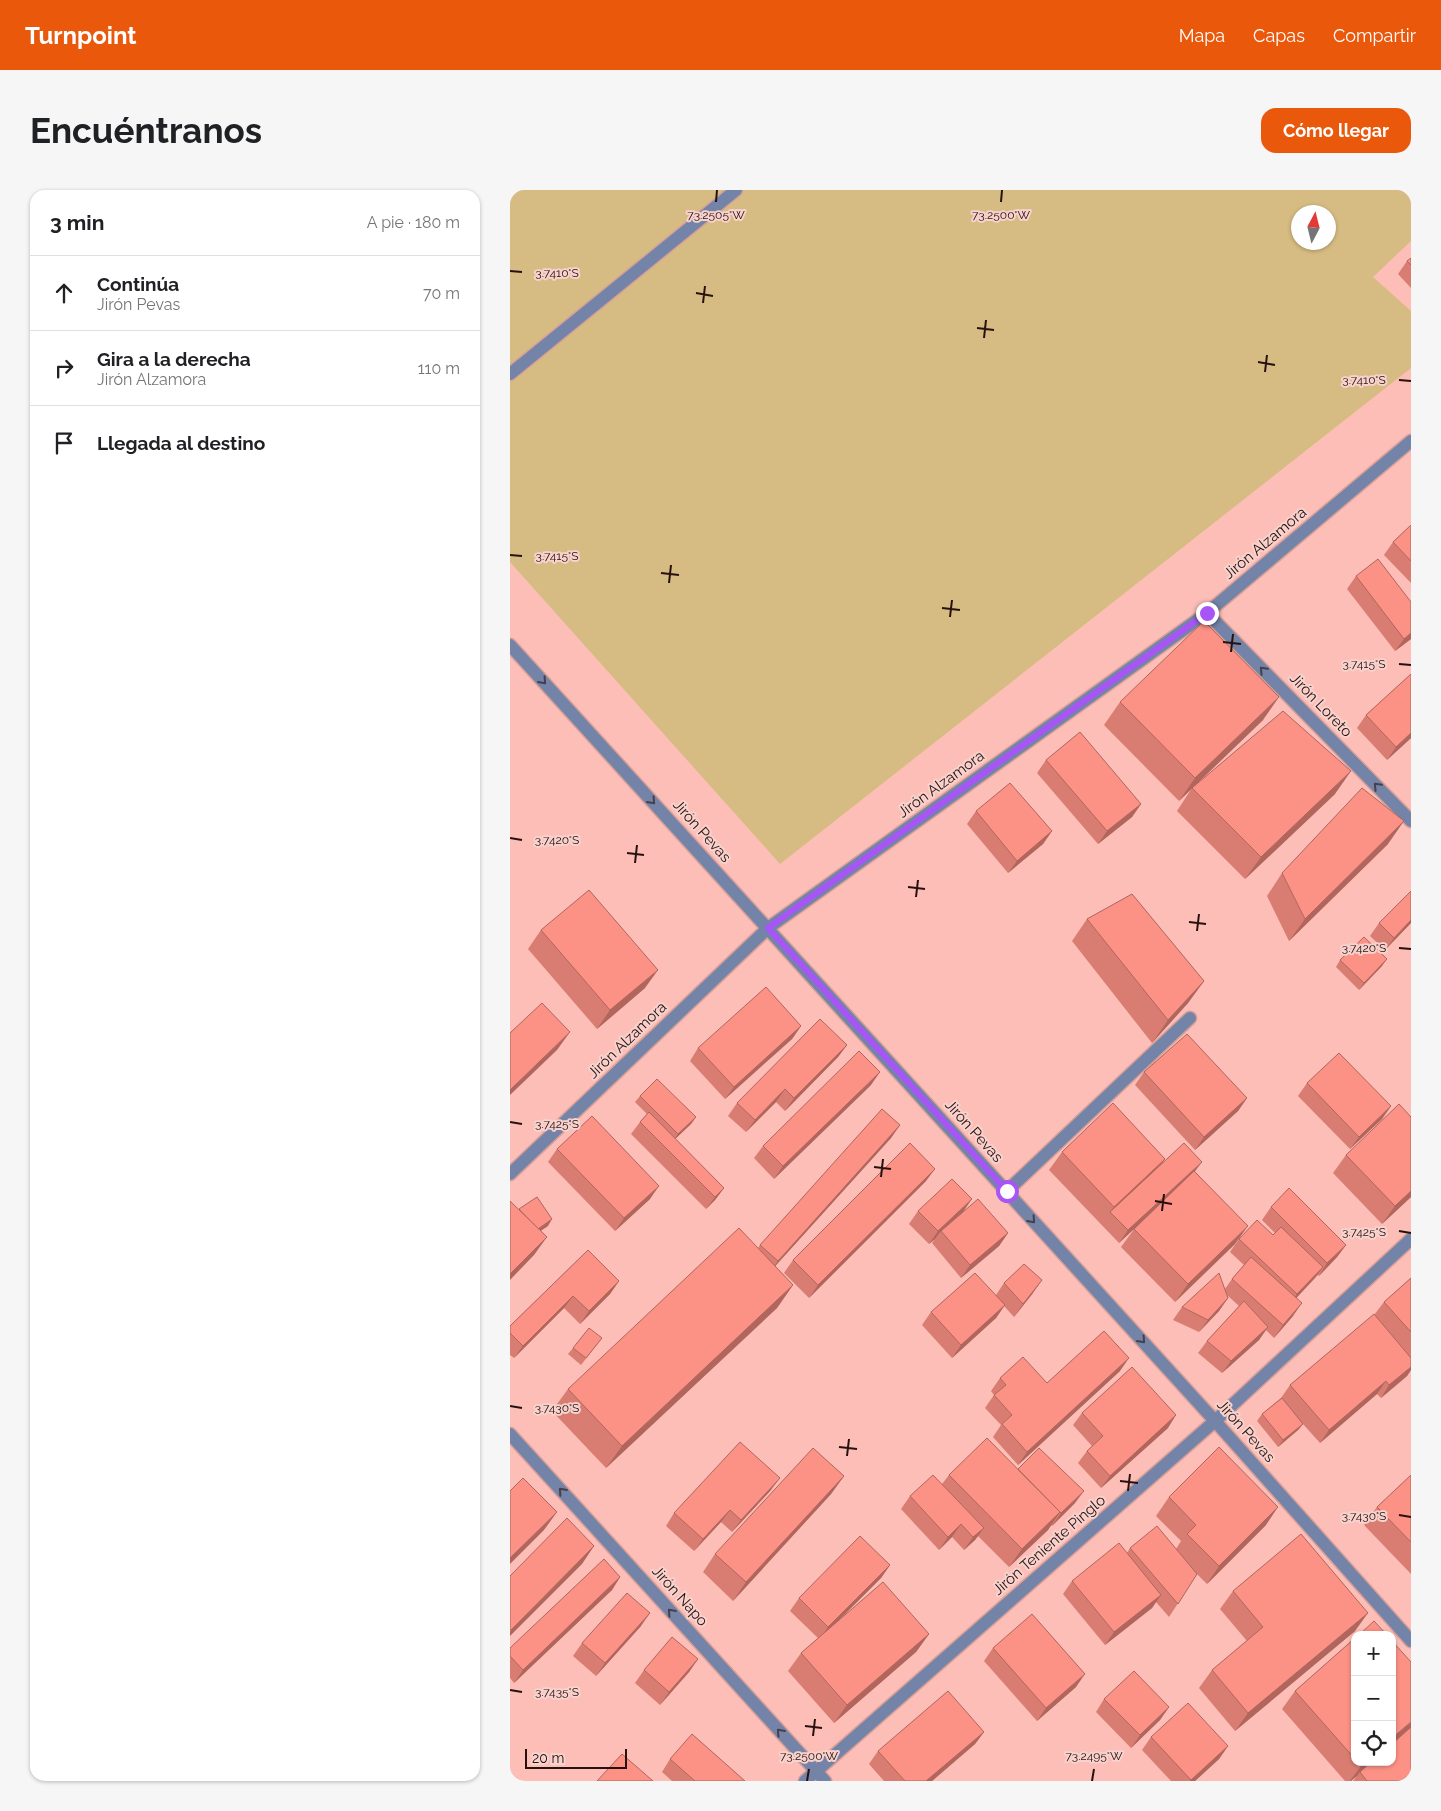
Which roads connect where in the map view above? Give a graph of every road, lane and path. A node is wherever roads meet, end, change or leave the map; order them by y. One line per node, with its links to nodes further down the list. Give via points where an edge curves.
1 (736, 190): 2 (street)
2 (510, 374)
3 (1411, 442): 4 (street, Jirón Alzamora)
4 (1207, 613): 6 (street, Jirón Loreto, one-way to 4); 7 (street, Jirón Alzamora)
5 (510, 646): 7 (street, Jirón Pevas, one-way to 7)
6 (1411, 821)
7 (768, 928): 9 (street, Jirón Alzamora); 10 (street, Jirón Pevas)
8 (1190, 1018): 10 (street)
9 (510, 1174)
10 (1007, 1191): 12 (street, Jirón Pevas, one-way to 12)
11 (1411, 1239): 12 (street, Jirón Teniente Pinglo)
12 (1215, 1421): 14 (street, Jirón Pevas); 15 (street, Jirón Teniente Pinglo)
13 (510, 1434): 15 (street, Jirón Napo, one-way to 13)
14 (1411, 1641)
15 (815, 1770): 16 (street, Jirón Teniente Pinglo); 17 (street, Jirón Napo)
16 (804, 1781)
17 (825, 1781)

